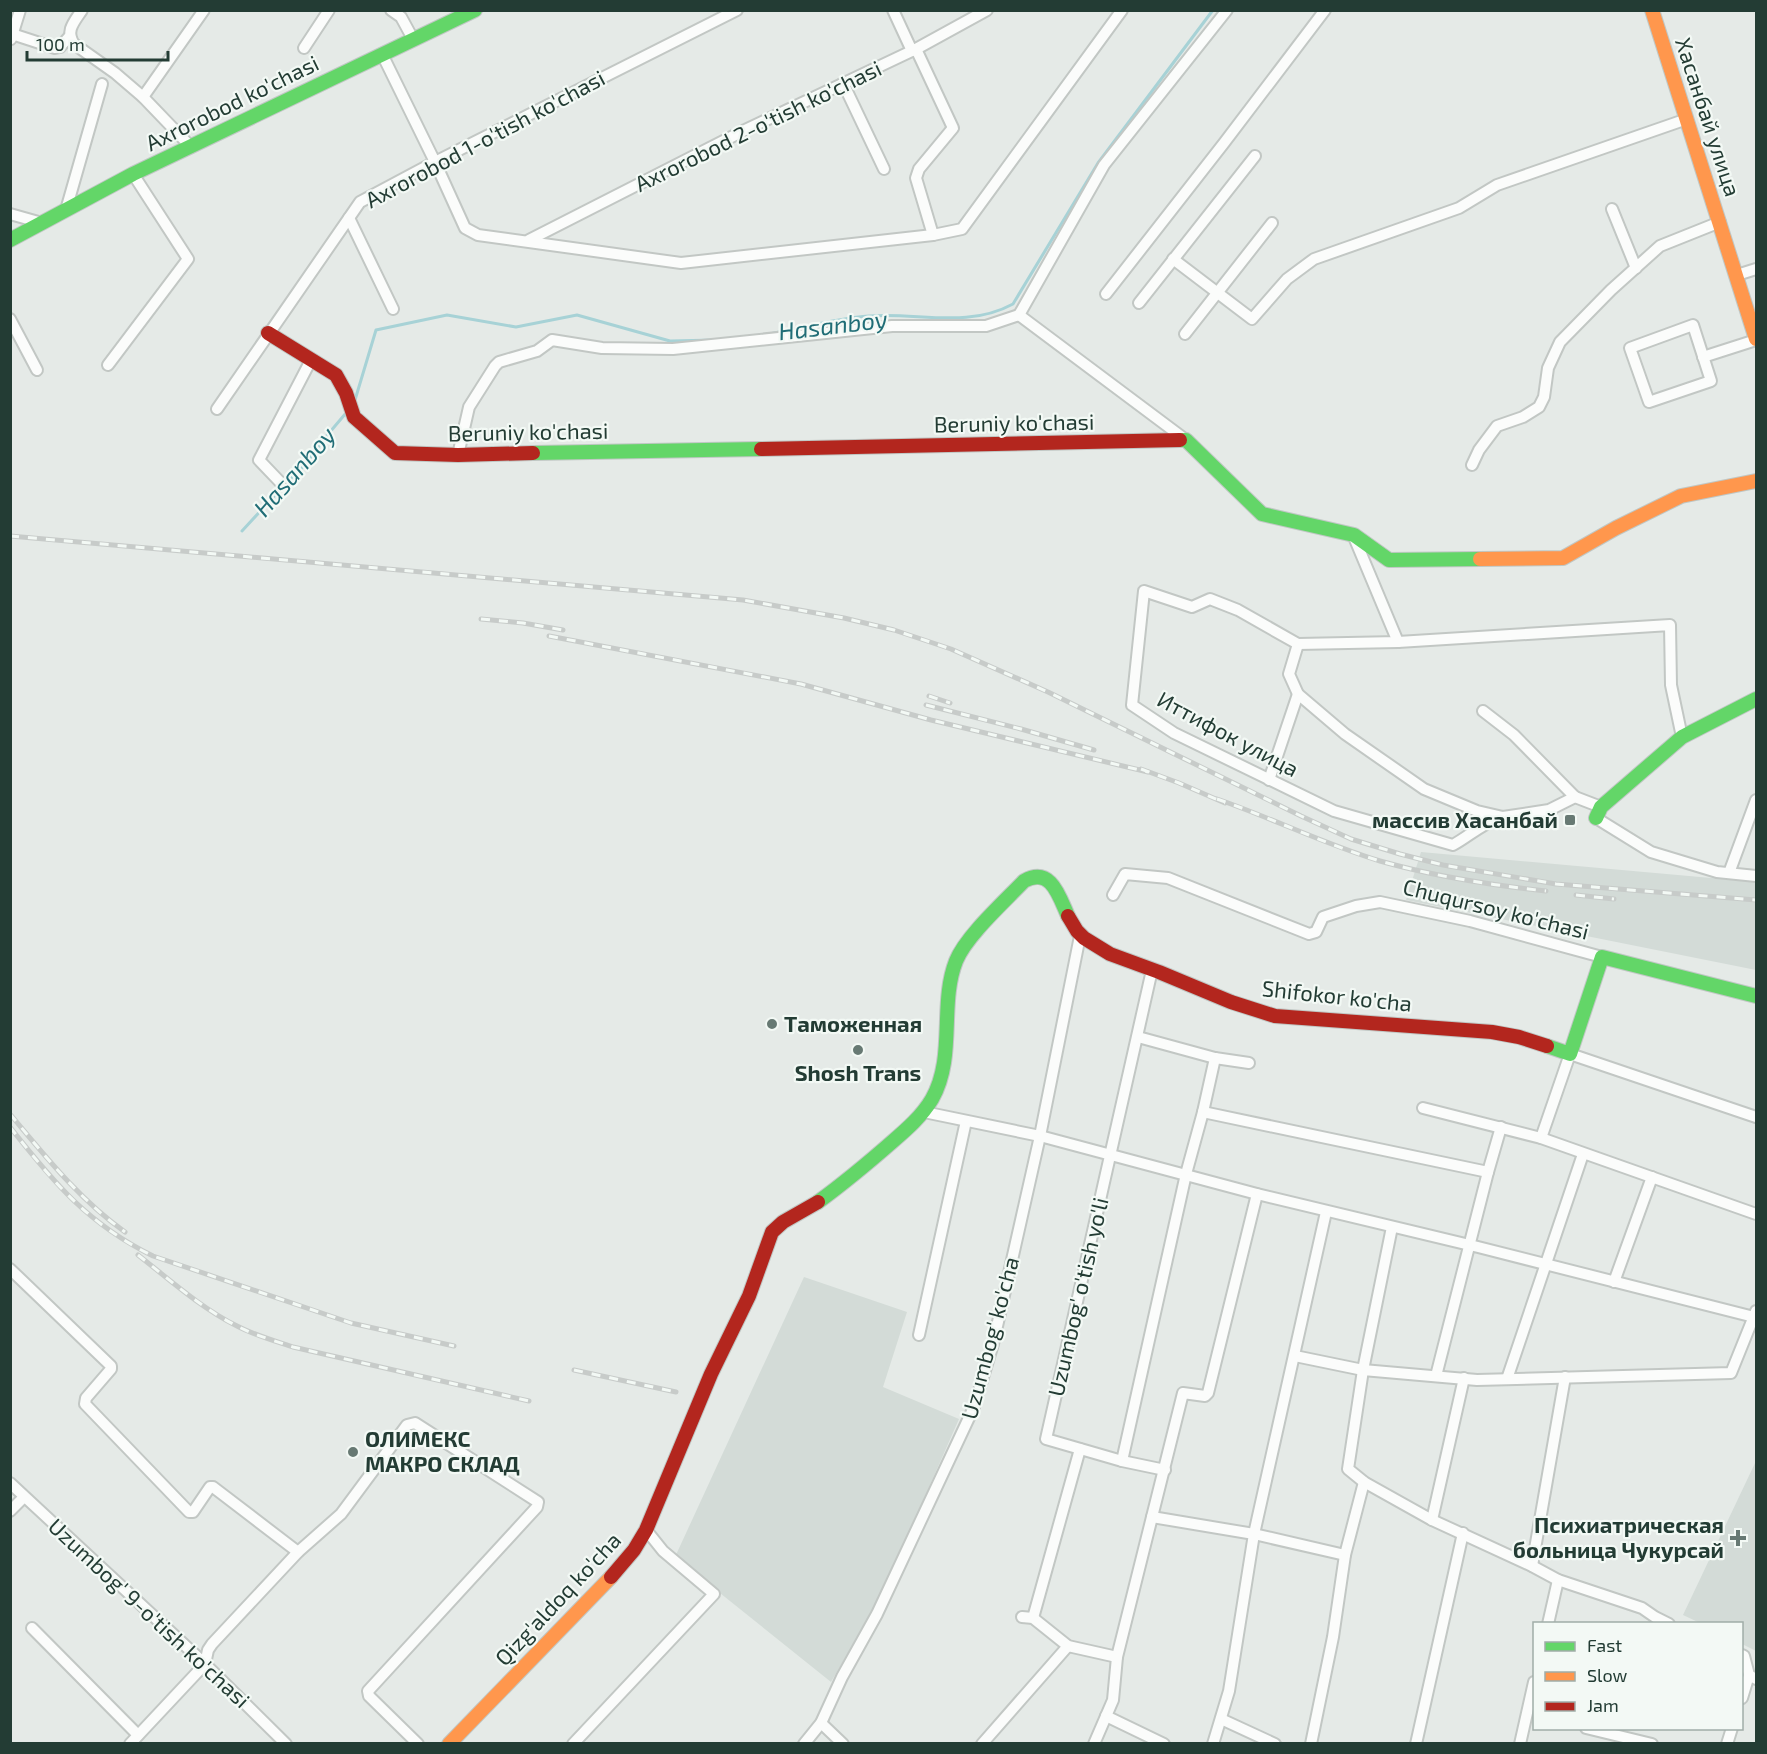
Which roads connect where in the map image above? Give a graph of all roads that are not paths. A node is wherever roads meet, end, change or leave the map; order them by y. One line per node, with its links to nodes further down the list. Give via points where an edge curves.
1 (20, 10): 14 (street)
2 (82, 10): 15 (street, via 70,28)
3 (204, 10): 22 (street)
4 (329, 10): 17 (street)
5 (391, 10): 16 (street, via 401,17)
6 (475, 10): 16 (street, Axrorobod ko'chasi)
7 (736, 10): 26 (street, Axrorobod 1-o'tish ko'chasi)
8 (893, 10): 18 (street)
9 (987, 10): 18 (street, Axrorobod 2-o'tish ko'chasi)
10 (1122, 10): 36 (street, via 962,229)
11 (1227, 10): 47 (street, via 1104,165)
12 (1325, 10): 44 (street)
13 (1652, 10): 23 (street, Хасанбай улица)
14 (11, 37): 15 (street, via 55,48)
15 (69, 38): 22 (street)
16 (413, 39): 19 (street, Axrorobod ko'chasi)
17 (304, 48)
18 (914, 50): 20 (street, Axrorobod 2-o'tish ko'chasi); 36 (street, via 953,128 916,178)
19 (382, 54): 24 (street, Axrorobod ko'chasi); 26 (street)
20 (843, 83): 27 (street); 38 (street, Axrorobod 2-o'tish ko'chasi)
21 (102, 84): 30 (street)
22 (143, 97): 24 (street)
23 (1687, 120): 33 (street, Хасанбай улица); 43 (street, via 1497,184 1459,208 1314,260 1287,279 1252,319)
24 (191, 147): 28 (street, Axrorobod ko'chasi)
25 (1255, 156): 39 (street)
26 (435, 162): 32 (street, Axrorobod 1-o'tish ko'chasi, via 366,198); 38 (street, via 465,228 478,235)
27 (884, 169)
28 (133, 174): 30 (street, Axrorobod ko'chasi); 54 (street, via 188,259)
29 (1612, 209): 40 (street)
30 (66, 210): 34 (street, Axrorobod ko'chasi)
31 (10, 214): 34 (street)
32 (349, 218): 46 (street); 49 (street, Axrorobod 1-o'tish ko'chasi)
33 (1720, 222): 40 (street, via 1660,246); 42 (street, Хасанбай улица)
34 (42, 223): 37 (street, Axrorobod ko'chasi)
35 (1272, 223): 43 (street)
36 (933, 235): 38 (street, via 681,263)
37 (10, 240)
38 (529, 241)
39 (1173, 260): 43 (street); 45 (street)
40 (1636, 268): 59 (street, via 1560,342 1548,369 1539,407 1497,426)
41 (1756, 269): 42 (street)
42 (1737, 275): 51 (street, Хасанбай улица)
43 (1217, 293): 50 (street)
44 (1106, 294)
45 (1139, 303)
46 (393, 309)
47 (1019, 315): 57 (street); 58 (street, via 986,326 892,326 673,349 602,348 552,340 537,351 495,366 469,407)
48 (10, 319): 55 (street)
49 (268, 333): 53 (street, Beruniy ko'chasi); 56 (street, Axrorobod 1-o'tish ko'chasi)
50 (1185, 334)
51 (1756, 340): 52 (street)
52 (1703, 357): 52 (street, via 1711,381 1649,402 1630,348 1693,325)
53 (311, 360): 58 (street, Beruniy ko'chasi, via 336,375 354,417 395,453); 61 (street, via 259,460)
54 (108, 365)
55 (37, 370)
56 (217, 409)
57 (1186, 440): 58 (street, Beruniy ko'chasi); 62 (street, via 1262,514)
58 (458, 455)
59 (1472, 465)
60 (1756, 481): 62 (street, via 1681,496 1563,558 1389,560)
61 (280, 482)
62 (1354, 535): 63 (street)
63 (1398, 642): 64 (street); 68 (street, via 1670,625 1671,685)
64 (1298, 644): 65 (street, via 1289,674); 69 (street, Иттифок улица, via 1210,599 1192,607 1143,591 1132,705 1174,733)
65 (1298, 694): 69 (street); 73 (street, Иттифок улица, via 1345,734 1424,789 1477,811)
66 (1756, 699): 68 (street)
67 (1483, 711): 70 (street, via 1514,735)
68 (1682, 737): 72 (street)
69 (1269, 780): 73 (street, Иттифок улица, via 1334,811 1453,845 1485,822)
70 (1575, 797): 72 (street); 73 (street, Иттифок улица, via 1549,810)
71 (1756, 800): 74 (street)
72 (1598, 812): 74 (street, via 1651,852)
73 (1503, 817)
74 (1729, 873): 75 (street)
75 (1756, 876)
76 (1113, 895): 78 (street, Chuqursoy ko'chasi, via 1128,873 1168,878 1309,934 1316,932 1323,917 1380,902 1470,921)
77 (1080, 936): 79 (street, Shifokor ko'cha, via 1107,954); 86 (street, Shifokor ko'cha, via 1056,890 1037,876 1028,878 973,936 960,953 951,976 942,1076); 91 (street, Uzumbog' ko'cha)
78 (1602, 957): 80 (street, Chuqursoy ko'chasi); 82 (street)
79 (1152, 970): 81 (street, Uzumbog' o'tish yo'li); 82 (street, Shifokor ko'cha, via 1275,1016 1492,1032)
80 (1756, 996)
81 (1138, 1037): 83 (street); 94 (street, Uzumbog' o'tish yo'li)
82 (1570, 1054): 88 (street); 92 (street)
83 (1215, 1058): 84 (street); 87 (street)
84 (1249, 1063)
85 (1423, 1108): 90 (street)
86 (924, 1112): 89 (street); 123 (street, Qizg'aldoq ko'cha, via 858,1172 772,1232 749,1296 711,1374)
87 (1203, 1112): 95 (street); 96 (street)
88 (1756, 1117)
89 (966, 1121): 91 (street); 107 (street)
90 (1501, 1127): 92 (street); 95 (street)
91 (1040, 1136): 94 (street); 143 (street, Uzumbog' ko'cha, via 993,1344 974,1407)
92 (1541, 1138): 93 (street)
93 (1583, 1154): 97 (street); 103 (street)
94 (1111, 1155): 96 (street); 114 (street, Uzumbog' o'tish yo'li, via 1046,1439)
95 (1488, 1172): 102 (street)
96 (1186, 1174): 98 (street); 115 (street)
97 (1652, 1177): 100 (street); 105 (street)
98 (1257, 1194): 99 (street); 116 (street, via 1208,1393 1183,1393)
99 (1326, 1212): 101 (street); 108 (street)
100 (1756, 1214)
101 (1392, 1227): 102 (street); 109 (street)
102 (1468, 1245): 103 (street); 110 (street)
103 (1546, 1265): 105 (street); 113 (street)
104 (10, 1269): 126 (street, via 111,1366 85,1404 189,1512 213,1487)
105 (1614, 1282): 106 (street)
106 (1755, 1314): 111 (street, via 1731,1373)
107 (919, 1335)
108 (1295, 1356): 109 (street); 125 (street)
109 (1363, 1370): 110 (street); 117 (street, via 1348,1469)
110 (1436, 1376): 112 (street)
111 (1565, 1377): 113 (street); 128 (street)
112 (1464, 1378): 113 (street); 122 (street)
113 (1507, 1379)
114 (1080, 1449): 115 (street); 133 (street, via 1037,1600 1028,1618)
115 (1122, 1461): 116 (street)
116 (1165, 1470): 121 (street)
117 (1364, 1482): 122 (street); 127 (street)
118 (10, 1483): 119 (street, Uzumbog' 9-o'tish ko'chasi)
119 (24, 1497): 120 (street); 136 (street, Uzumbog' 9-o'tish ko'chasi)
120 (10, 1511)
121 (1152, 1517): 125 (street); 135 (street)
122 (1432, 1520): 124 (street)
123 (647, 1531): 147 (street, Qizg'aldoq ko'cha, via 618,1570); 151 (street, via 663,1551 714,1594)
124 (1463, 1533): 128 (street); 160 (street)
125 (1254, 1534): 127 (street); 142 (street)
126 (298, 1552): 136 (street, via 212,1644); 150 (street, via 341,1514 408,1425 415,1423 538,1502 368,1690 369,1696)
127 (1345, 1555): 159 (street)
128 (1532, 1566): 129 (street)
129 (1558, 1580): 130 (street, via 1642,1608); 131 (street)
130 (1654, 1620)
131 (1548, 1622)
132 (32, 1628): 145 (street)
133 (1068, 1646): 135 (street); 154 (street)
134 (1743, 1656): 137 (street)
135 (1117, 1657): 141 (street, via 1113,1700)
136 (205, 1664): 145 (street); 149 (street, Uzumbog' 9-o'tish ko'chasi)
137 (1753, 1677): 139 (street)
138 (1533, 1693): 140 (street)
139 (1743, 1696)
140 (1531, 1715): 161 (street)
141 (1106, 1716): 155 (street); 156 (street)
142 (1221, 1719): 157 (street); 158 (street)
143 (821, 1723): 152 (street, Uzumbog' ko'cha); 153 (street)
144 (1595, 1730): 146 (street)
145 (138, 1734): 148 (street)
146 (1628, 1737): 162 (street)
147 (453, 1742)
148 (130, 1743)
149 (286, 1743)
150 (418, 1743)
151 (573, 1743)
152 (804, 1743)
153 (843, 1743)
154 (982, 1743)
155 (1094, 1743)
156 (1164, 1743)
157 (1213, 1743)
158 (1275, 1743)
159 (1311, 1743)
160 (1416, 1743)
161 (1520, 1743)
162 (1652, 1743)

